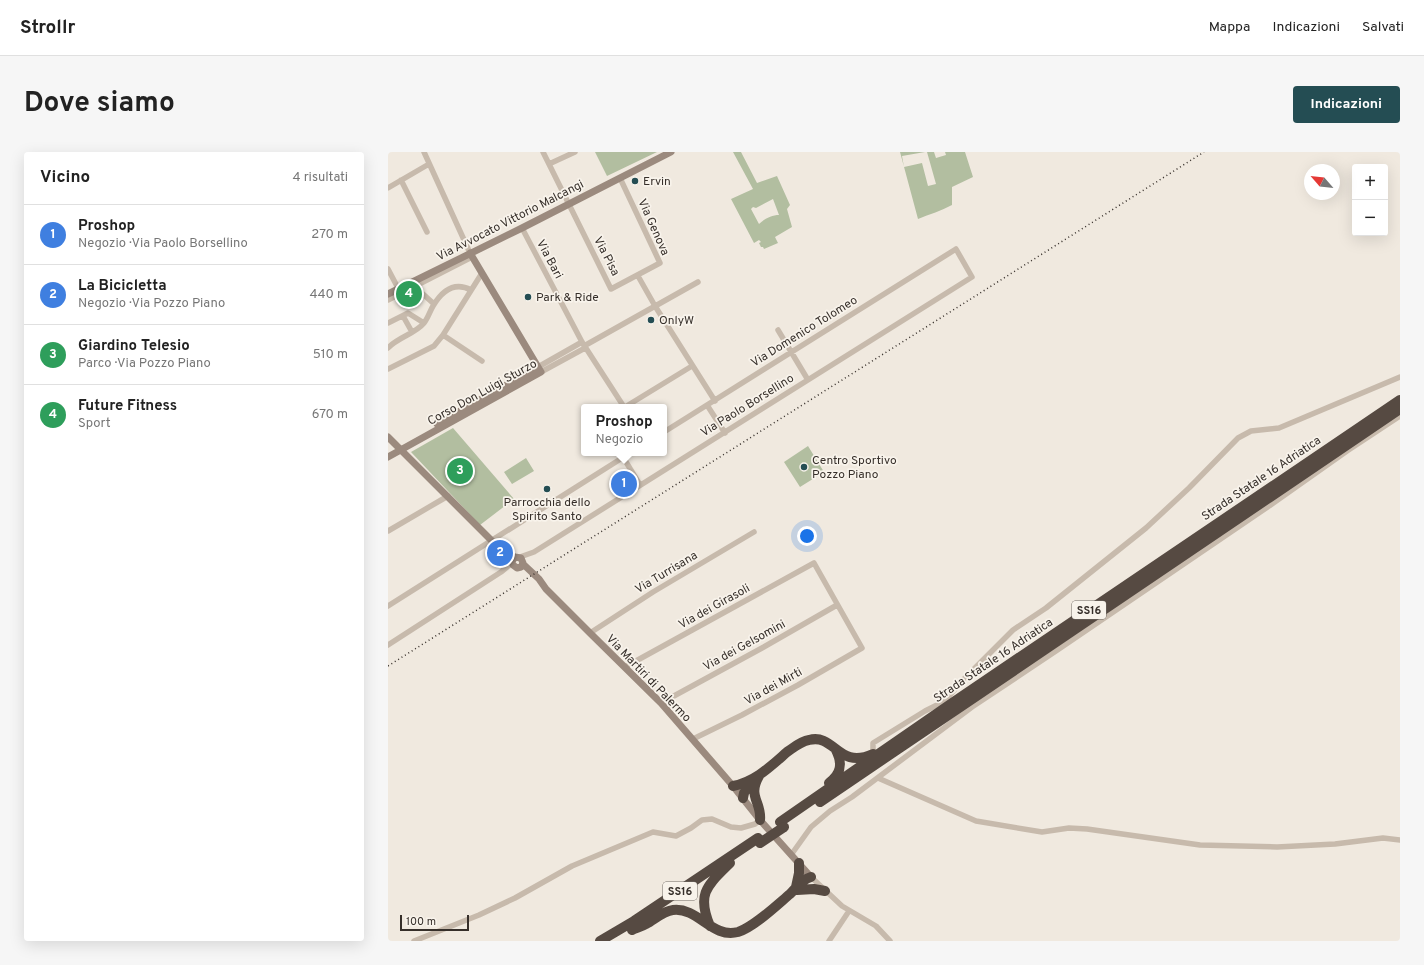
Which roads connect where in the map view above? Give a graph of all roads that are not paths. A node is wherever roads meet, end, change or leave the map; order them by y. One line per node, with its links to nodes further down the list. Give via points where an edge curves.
1 (424, 152): 5 (street)
2 (543, 152): 6 (street)
3 (575, 152): 6 (street)
4 (671, 152): 7 (street, Via Avvocato Vittorio Malcangi)
5 (429, 164): 8 (street); 14 (street)
6 (549, 164): 10 (street)
7 (620, 178): 10 (street, Via Avvocato Vittorio Malcangi); 17 (street, Via Genova, via 660,263)
8 (401, 180): 9 (street); 12 (street)
9 (388, 188)
10 (570, 203): 11 (street, Via Avvocato Vittorio Malcangi); 17 (street, Via Pisa, via 611,289)
11 (522, 228): 14 (street, Via Avvocato Vittorio Malcangi); 32 (street, Via Bari)
12 (427, 232)
13 (956, 248): 34 (street, Via Domenico Tolomeo); 40 (street, Via Paolo Borsellino, via 972,277)
14 (471, 255): 16 (street); 19 (street, Via Avvocato Vittorio Malcangi)
15 (388, 270): 20 (street)
16 (482, 274): 21 (street); 38 (street)
17 (638, 276): 25 (street, Via Pisa)
18 (698, 282): 25 (street, Corso Don Luigi Sturzo)
19 (412, 285): 20 (street, Via Avvocato Vittorio Malcangi); 23 (street, Via Avvocato Vittorio Malcangi); 24 (street)
20 (398, 288): 22 (street, Via Avvocato Vittorio Malcangi)
21 (471, 290): 24 (street, via 464,286 456,286 446,290); 31 (street)
22 (388, 294)
23 (388, 300)
24 (434, 304): 28 (street)
25 (654, 306): 32 (street, Corso Don Luigi Sturzo); 36 (street, Via Pisa)
26 (403, 316): 27 (street); 28 (street, via 408,313); 30 (street)
27 (388, 323)
28 (424, 323): 30 (street)
29 (778, 330): 34 (street)
30 (412, 332): 33 (street)
31 (443, 335): 35 (street); 37 (street, via 434,346)
32 (583, 345): 38 (street, Corso Don Luigi Sturzo); 43 (street, Via Bari)
33 (388, 348)
34 (791, 352): 40 (street); 42 (street, Via Domenico Tolomeo)
35 (482, 361)
36 (692, 366): 42 (street, Via Pisa); 44 (street)
37 (388, 369)
38 (540, 369): 51 (street, Corso Don Luigi Sturzo)
39 (1400, 378): 70 (street, via 1279,428 1251,431 1238,438 1146,528 1046,608 1013,630 945,701 873,743)
40 (808, 380): 49 (street, Via Paolo Borsellino)
41 (1400, 400): 68 (highway, Strada Statale 16 Adriatica / SS16)
42 (715, 401): 45 (street, Via Domenico Tolomeo)
43 (622, 404)
44 (629, 404)
45 (707, 405): 48 (street, Via Domenico Tolomeo); 49 (street)
46 (1400, 409): 78 (highway, Strada Statale 16 Adriatica / SS16)
47 (1400, 416): 72 (street, via 972,707)
48 (667, 430)
49 (725, 433): 55 (street, Via Paolo Borsellino)
50 (388, 437): 51 (street, Via Martiri di Palermo)
51 (399, 448): 52 (street, Corso Don Luigi Sturzo); 53 (street, Corso Don Luigi Sturzo); 56 (street, Via Martiri di Palermo)
52 (388, 451)
53 (388, 456)
54 (622, 457): 55 (street); 59 (street)
55 (640, 485): 60 (street, Via Paolo Borsellino)
56 (448, 496): 57 (street); 59 (street, Via Martiri di Palermo)
57 (388, 531)
58 (754, 532): 63 (street, Via Turrisana)
59 (492, 540): 60 (street, Via Martiri di Palermo); 62 (street)
60 (517, 562): 63 (street, Via Martiri di Palermo); 64 (street, Via Paolo Borsellino)
61 (837, 605): 65 (street, Via dei Girasoli, via 814,563); 66 (street, Via dei Gelsomini); 67 (street, Via dei Mirti, via 862,648 798,685)
62 (388, 606)
63 (590, 633): 65 (street, Via Martiri di Palermo)
64 (388, 645)
65 (624, 667): 66 (street, Via Martiri di Palermo)
66 (661, 703): 67 (street, Via Martiri di Palermo)
67 (693, 739): 74 (street, Via Martiri di Palermo)
68 (893, 744): 69 (highway, SS16, via 861,758 845,756); 76 (highway, Strada Statale 16 Adriatica / SS16)
69 (836, 750): 73 (highway, SS16, via 820,738 807,740 794,747); 76 (highway, SS16, via 841,764 837,776)
70 (873, 751)
71 (874, 769): 72 (street)
72 (876, 779): 80 (street, via 976,822 1042,832 1069,828 1086,829 1200,845 1277,847 1383,838); 81 (street, via 811,827)
73 (755, 782): 74 (highway, SS16); 75 (highway, SS16, via 748,795); 77 (highway, via 755,800 761,815)
74 (733, 786): 75 (street, Via Martiri di Palermo)
75 (743, 798): 77 (street)
76 (790, 814): 78 (highway, Strada Statale 16 Adriatica / SS16)
77 (760, 820): 81 (street); 90 (street, via 741,828 731,827 712,819 702,820 676,836 653,832 572,866 516,898 479,915)
78 (782, 825): 79 (highway, Strada Statale 16 Adriatica / SS16)
79 (759, 840): 82 (highway, Strada Statale 16 Adriatica / SS16); 91 (highway, Strada Statale 16 Adriatica / SS16, via 634,922)
80 (1400, 840)
81 (791, 855): 83 (street)
82 (730, 863): 88 (highway, SS16, via 710,883 705,893 703,905); 89 (highway, Strada Statale 16 Adriatica / SS16)
83 (799, 864): 84 (street); 85 (highway)
84 (811, 877): 85 (highway, SS16, via 806,885); 86 (street)
85 (795, 890): 86 (highway); 88 (highway, SS16, via 743,930 726,933)
86 (825, 891): 87 (street)
87 (849, 911): 93 (street); 94 (street, via 876,926)
88 (710, 926): 89 (highway, SS16, via 692,914 672,910)
89 (632, 930): 92 (highway, Strada Statale 16 Adriatica / SS16)
90 (414, 941)
91 (600, 941)
92 (612, 941)
93 (829, 941)
94 (890, 941)

